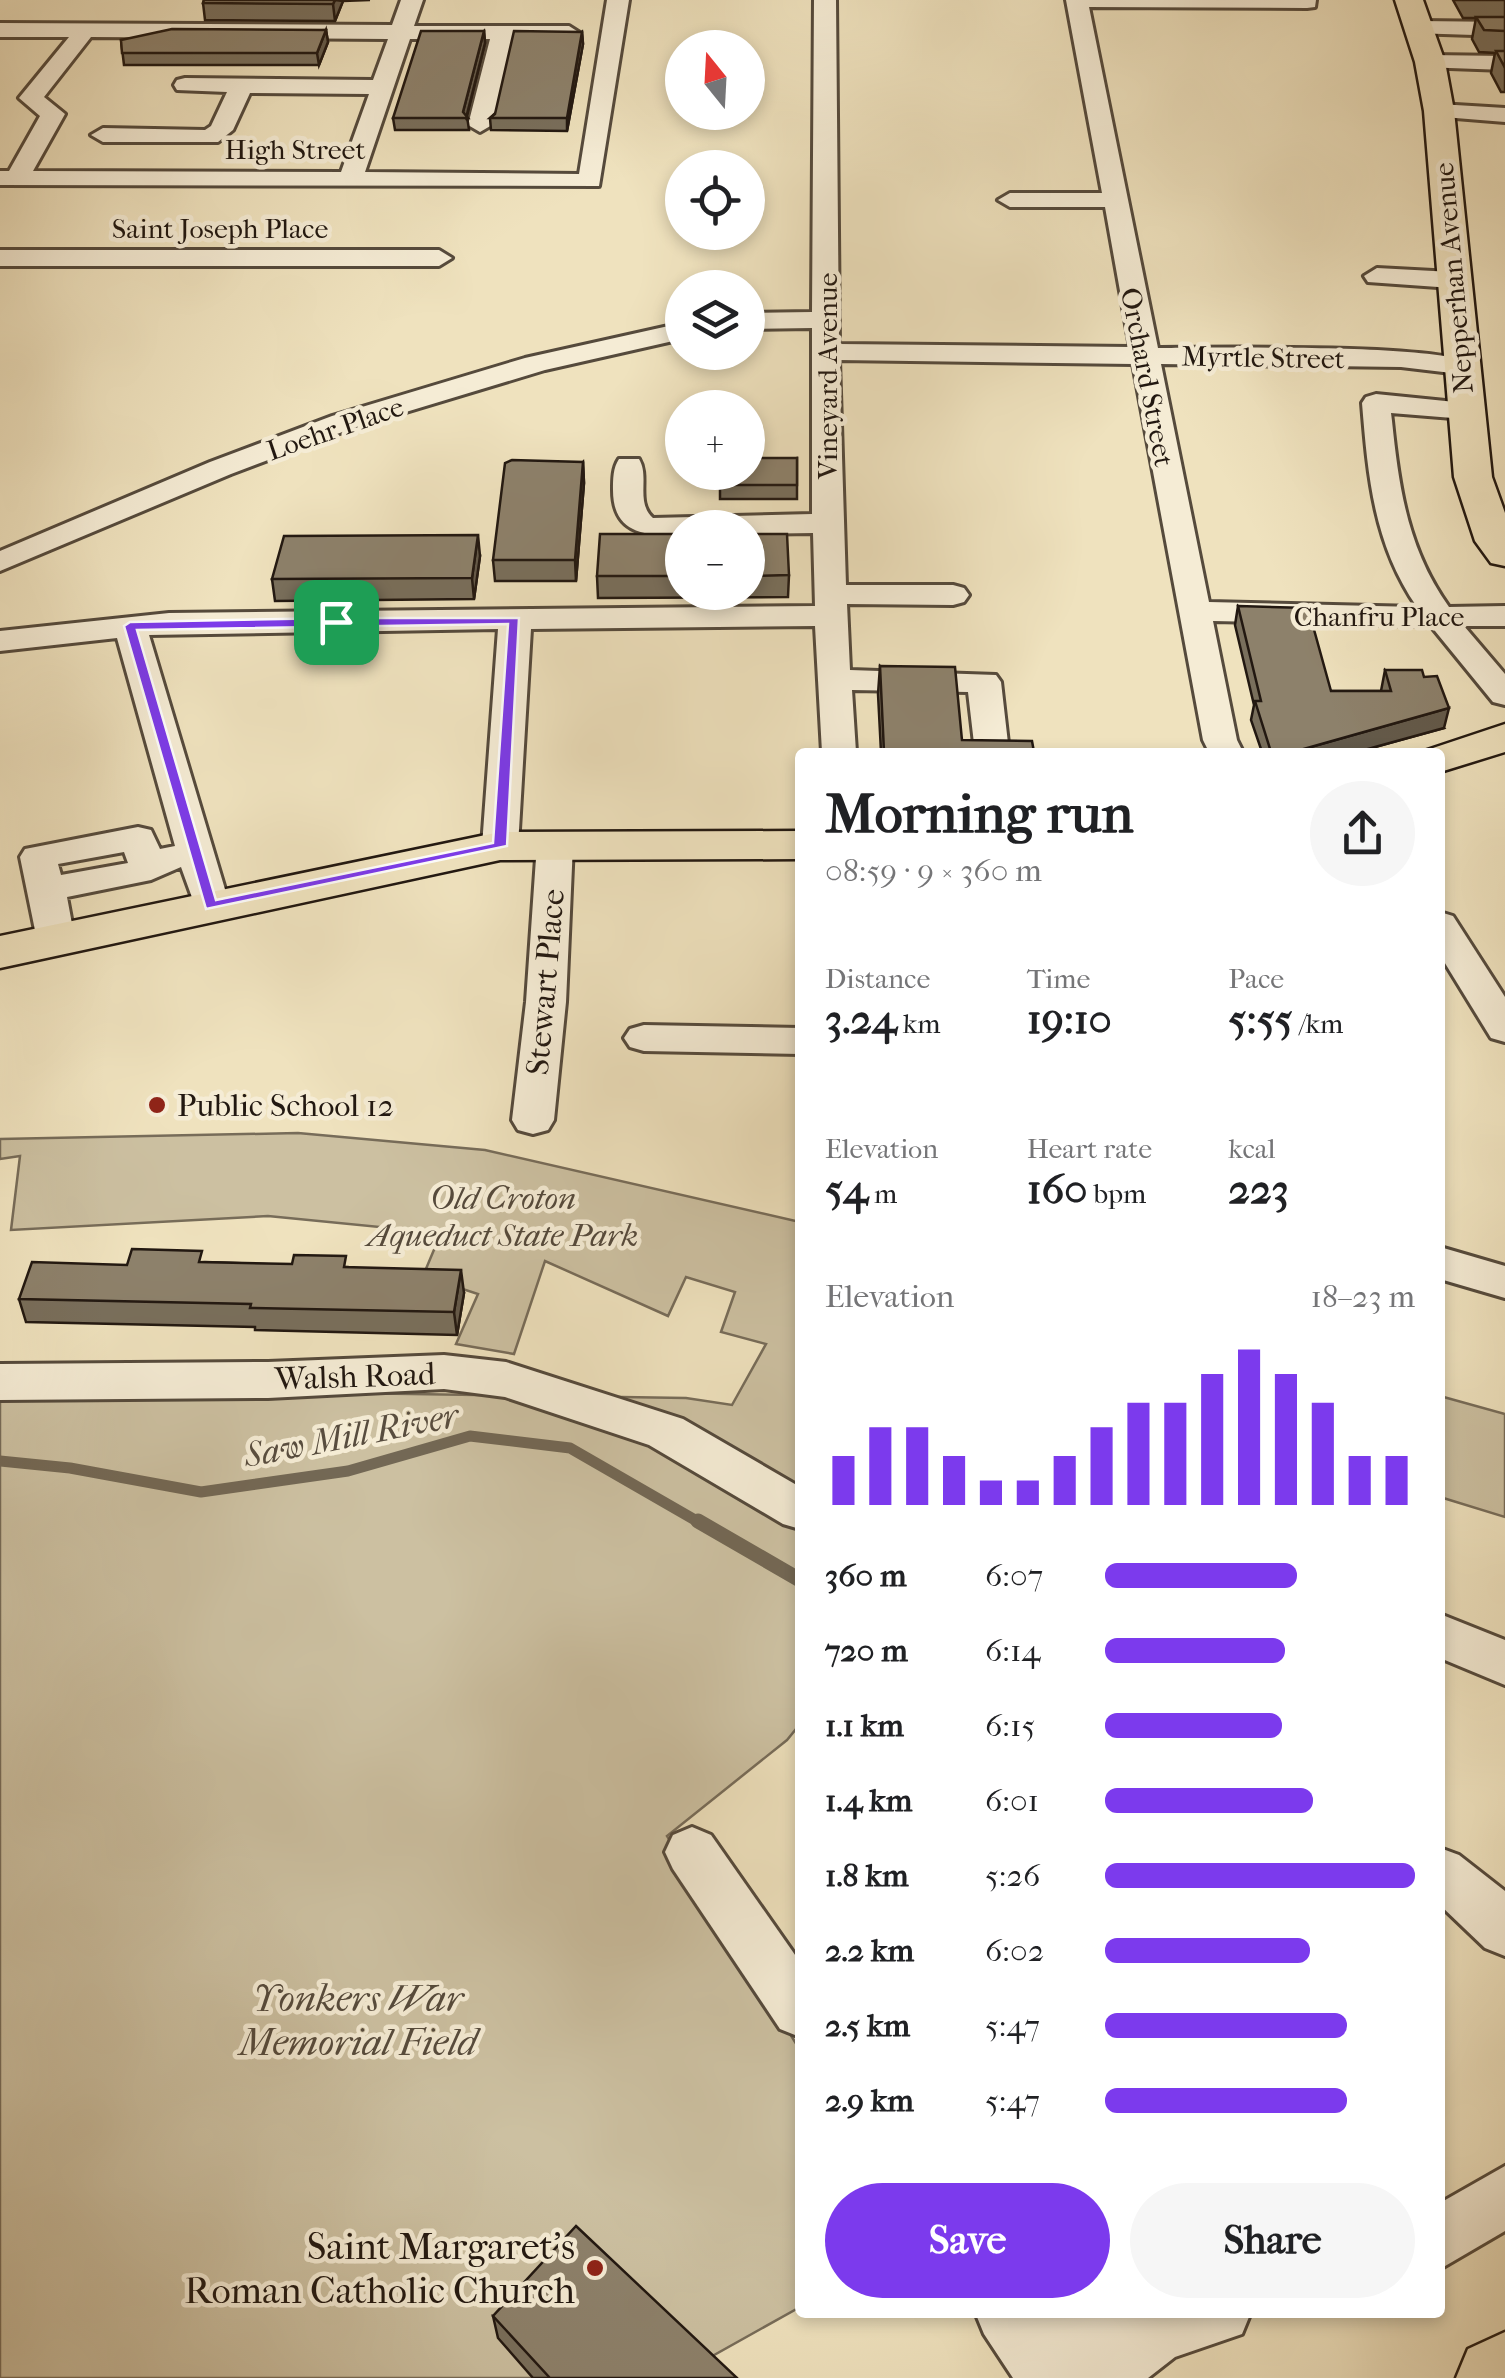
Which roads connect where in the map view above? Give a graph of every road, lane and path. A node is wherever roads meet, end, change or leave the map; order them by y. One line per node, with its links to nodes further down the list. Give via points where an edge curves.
1 (412, 0): 10 (street)
2 (618, 0): 12 (street)
3 (825, 0): 30 (street, Vineyard Avenue)
4 (1077, 0): 5 (street); 25 (street, Orchard Street)
5 (1306, 2)
6 (1415, 14): 7 (street); 13 (main road, Nepperhan Avenue)
7 (1505, 28)
8 (0, 30): 9 (street)
9 (85, 30): 10 (street, via 170,23); 22 (street, via 31,98 53,114)
10 (401, 32): 11 (street); 17 (street)
11 (503, 32): 12 (street); 21 (street)
12 (612, 33): 23 (street, High Street, via 590,181)
13 (1430, 62): 14 (street); 18 (main road, Nepperhan Avenue)
14 (1505, 62)
15 (185, 86): 16 (street)
16 (241, 86): 17 (street); 19 (street, via 219,112 221,130 210,137 107,123)
17 (382, 87): 23 (street)
18 (1440, 111): 20 (street); 29 (main road, Nepperhan Avenue)
19 (150, 112)
20 (1505, 115)
21 (480, 125)
22 (9, 178): 23 (street, High Street)
23 (351, 179)
24 (1010, 200): 25 (street)
25 (1117, 200): 34 (street, Orchard Street)
26 (0, 258): 27 (street, Saint Joseph Place)
27 (439, 258)
28 (1377, 276): 29 (street)
29 (1452, 280): 35 (main road, Nepperhan Avenue)
30 (825, 320): 31 (street); 33 (street, Vineyard Avenue)
31 (765, 321)
32 (665, 335): 40 (street, Loehr Place, via 554,359 292,440)
33 (825, 352): 34 (street, Myrtle Street); 38 (street, Vineyard Avenue)
34 (1142, 355): 35 (street, Myrtle Street); 43 (street, Orchard Street)
35 (1460, 366): 36 (main road, Nepperhan Avenue)
36 (1465, 410): 39 (main road, Nepperhan Avenue, via 1473,477); 44 (street, via 1376,403 1403,556)
37 (629, 465): 38 (street, via 629,510 648,527)
38 (828, 522): 42 (street, Vineyard Avenue)
39 (1505, 554)
40 (0, 562)
41 (953, 595): 42 (street)
42 (828, 605): 46 (street); 49 (street, Vineyard Avenue)
43 (1194, 612): 44 (street, Chanfru Place); 54 (street, Orchard Street)
44 (1441, 616): 45 (street, Chanfru Place); 50 (street)
45 (1505, 616)
46 (514, 620): 47 (street); 58 (street)
47 (130, 626): 48 (street); 59 (street)
48 (0, 641)
49 (833, 680): 52 (street, Vineyard Avenue); 53 (street, via 984,682)
50 (1505, 695)
51 (1505, 737): 55 (main road)
52 (839, 748)
53 (992, 748)
54 (1224, 748)
55 (1445, 756)
56 (555, 844): 57 (main road); 58 (main road); 67 (street, Stewart Place)
57 (795, 845)
58 (500, 846): 60 (main road)
59 (195, 852): 60 (street); 62 (street, via 47,889)
60 (211, 906): 62 (main road)
61 (1445, 932): 64 (street)
62 (56, 940): 63 (main road)
63 (0, 952)
64 (1505, 1030)
65 (644, 1038): 66 (street)
66 (795, 1041)
67 (532, 1120)
68 (1445, 1265): 69 (street)
69 (1505, 1282)
70 (0, 1382): 71 (street, Walsh Road, via 444,1372 506,1380 666,1432)
71 (795, 1507)
72 (1445, 1637): 73 (street)
73 (1505, 1663)
74 (692, 1852): 77 (street)
75 (1474, 1901): 76 (street)
76 (1505, 1955)
77 (795, 2003)
78 (1505, 2196): 79 (street)
79 (1445, 2235)
80 (1012, 2318): 84 (street)
81 (1022, 2318): 82 (street, via 1100,2342)
82 (1174, 2332)
83 (1505, 2373): 85 (main road)
84 (1051, 2378)
85 (1497, 2378)

